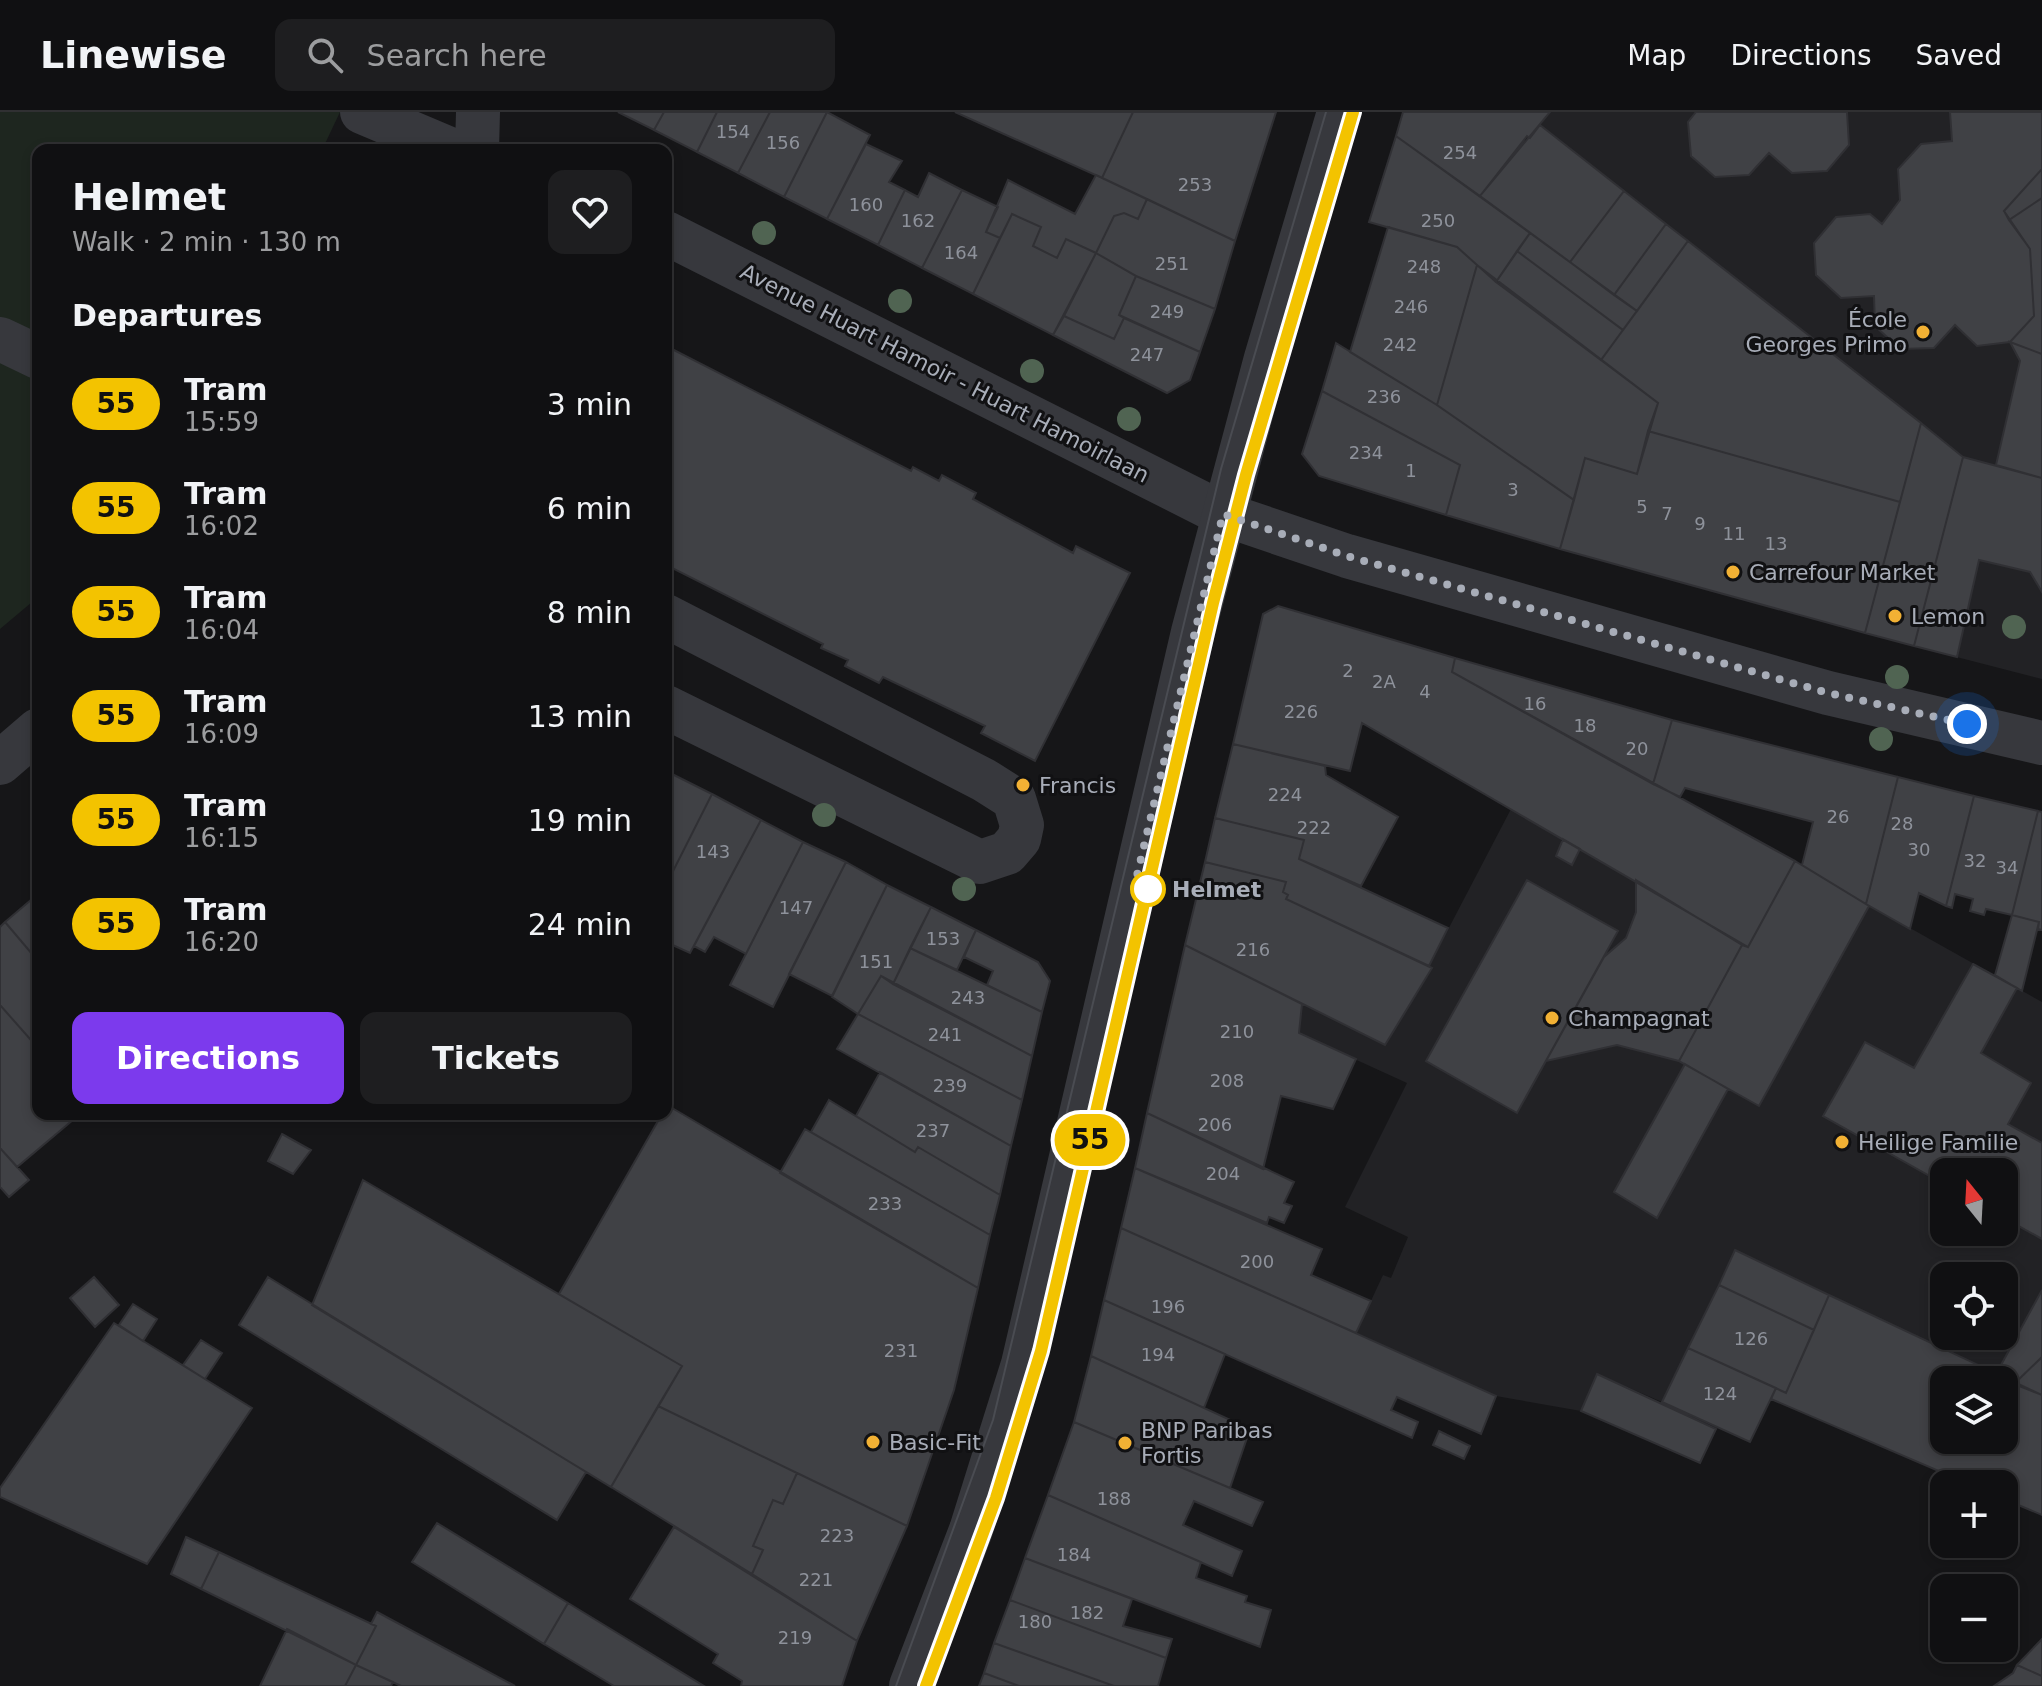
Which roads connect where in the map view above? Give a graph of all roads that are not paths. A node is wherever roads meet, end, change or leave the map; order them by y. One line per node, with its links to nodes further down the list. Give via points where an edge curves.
1 (362, 112): 4 (street)
2 (478, 112): 5 (street)
3 (1339, 112): 9 (street)
4 (438, 144)
5 (477, 144)
6 (672, 236): 9 (street, Avenue Huart Hamoir - Huart Hamoirlaan)
7 (0, 339): 8 (street)
8 (32, 354)
9 (1223, 514): 13 (street, Avenue Huart Hamoir - Huart Hamoirlaan, via 1347,556 1828,693); 15 (street, via 1023,1364 971,1530)
10 (672, 619): 11 (street, via 1014,799 1022,825 1019,839 1007,853 980,862)
11 (672, 710)
12 (32, 735): 14 (street)
13 (2042, 743)
14 (0, 763)
15 (911, 1686)

